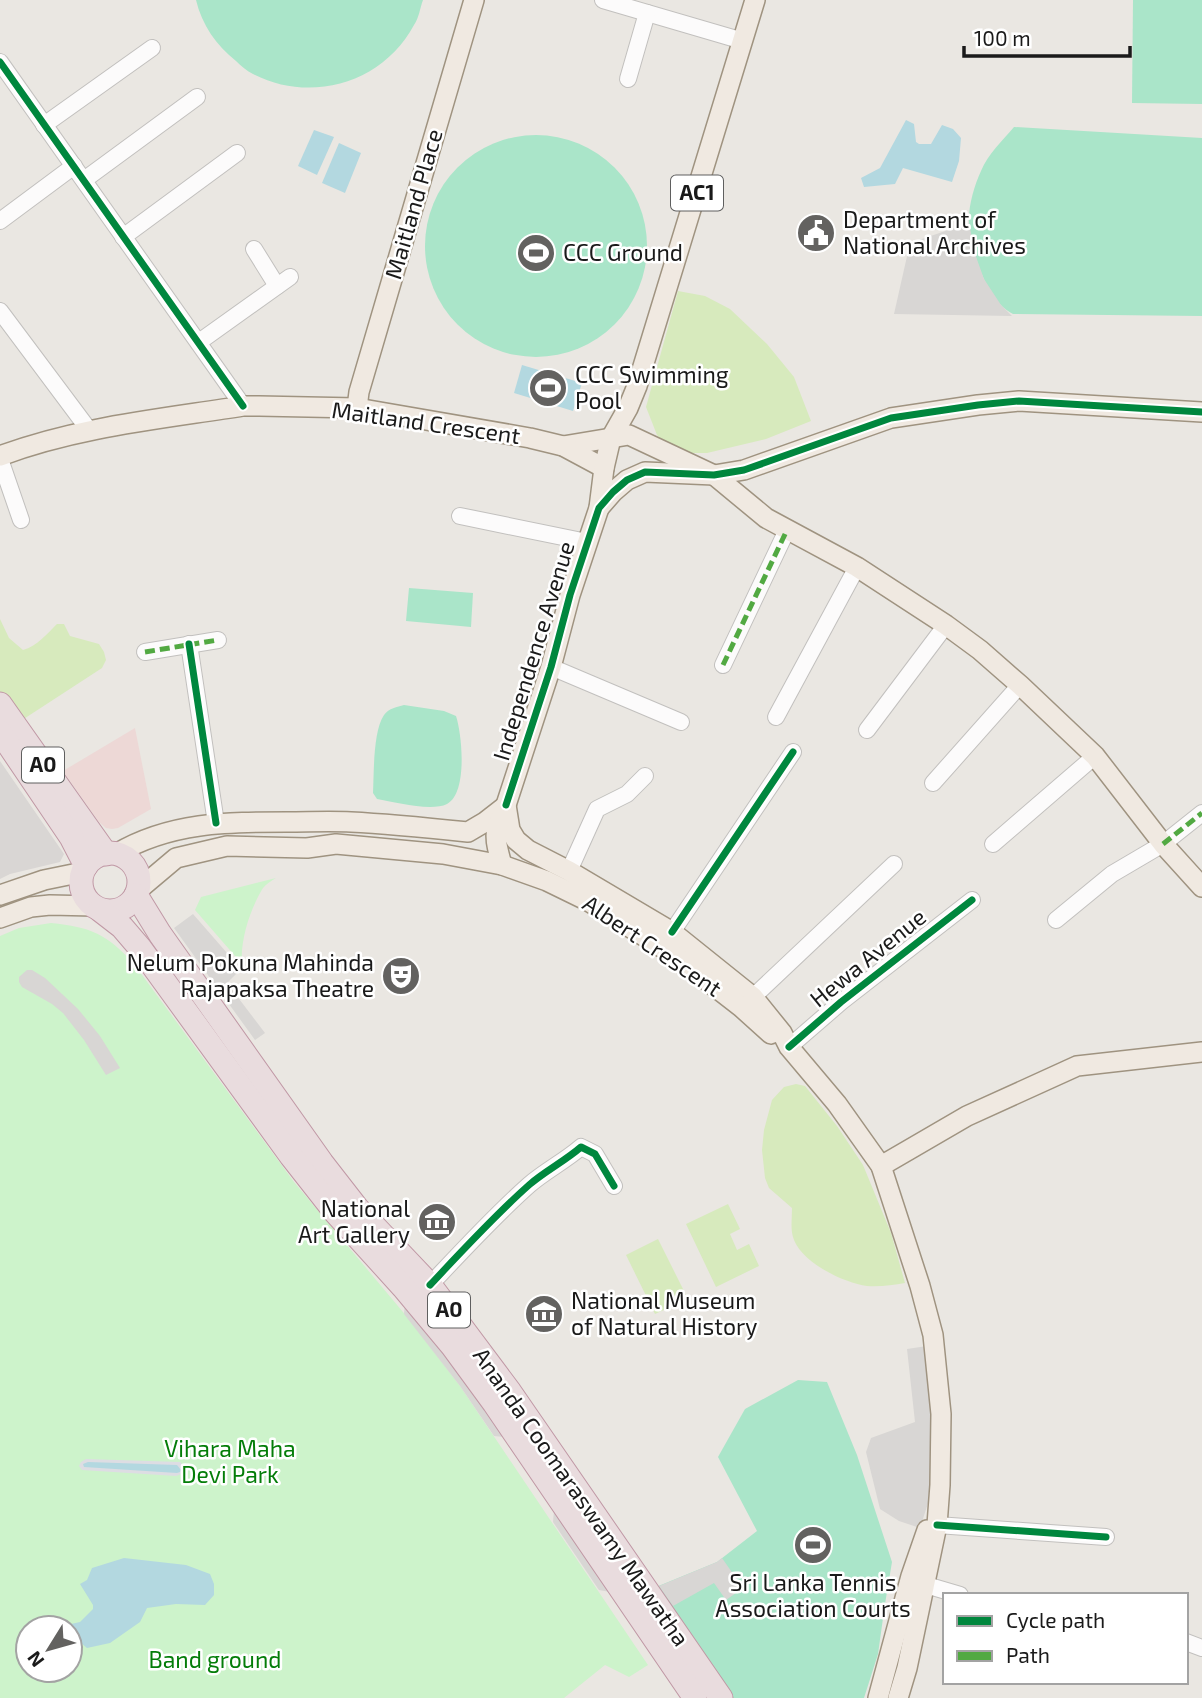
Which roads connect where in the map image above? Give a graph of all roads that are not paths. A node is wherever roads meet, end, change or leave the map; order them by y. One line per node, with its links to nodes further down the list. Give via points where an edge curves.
1 (474, 0): 20 (main road, Maitland Place)
2 (603, 0): 4 (street)
3 (755, 0): 5 (main road, Independence Avenue / AC1)
4 (647, 13): 5 (street); 8 (street)
5 (743, 40): 23 (main road, Independence Avenue / AC1, via 638,386)
6 (152, 48): 11 (street)
7 (0, 62): 9 (street)
8 (628, 79)
9 (5, 80): 11 (street)
10 (197, 97): 13 (street)
11 (44, 125): 13 (street)
12 (237, 153): 15 (street)
13 (79, 173): 14 (street); 15 (street)
14 (0, 221)
15 (123, 237): 18 (street)
16 (254, 249): 18 (street, via 283,281)
17 (0, 311): 22 (street)
18 (199, 342): 19 (street)
19 (243, 406): 20 (main road, Maitland Crescent); 22 (main road, Maitland Crescent)
20 (357, 408): 24 (main road, Maitland Crescent)
21 (1197, 416): 27 (main road, via 1019,401 978,405 891,418 744,470)
22 (89, 430): 25 (main road, Maitland Crescent)
23 (611, 438): 24 (main road, Maitland Crescent); 26 (main road, Independence Avenue / AC1); 27 (main road, Maitland Crescent, via 629,435)
24 (563, 446): 26 (main road, Maitland Crescent)
25 (1, 455): 30 (street)
26 (604, 468): 28 (main road, Independence Avenue / AC1)
27 (714, 475): 28 (main road, via 645,472 627,480); 31 (main road, Maitland Crescent)
28 (599, 508): 32 (main road, Independence Avenue / AC1)
29 (460, 516): 32 (street)
30 (21, 520)
31 (787, 530): 33 (main road, Maitland Crescent); 38 (street)
32 (587, 542): 39 (main road, Independence Avenue / AC1)
33 (857, 567): 34 (main road, Maitland Crescent); 42 (street)
34 (946, 625): 40 (main road, Maitland Crescent); 44 (street)
35 (218, 640): 36 (street)
36 (189, 644): 37 (street); 52 (street)
37 (145, 652)
38 (723, 665)
39 (551, 667): 43 (street); 50 (main road, Independence Avenue / AC1)
40 (1020, 685): 47 (main road, Maitland Crescent); 49 (street)
41 (0, 704): 56 (highway, A0)
42 (776, 717)
43 (681, 722)
44 (867, 730)
45 (0, 732): 60 (highway, A0, via 71,837)
46 (793, 752): 71 (street)
47 (1095, 756): 54 (street); 55 (main road, Maitland Crescent)
48 (645, 776): 61 (street, via 627,794 597,809)
49 (933, 783)
50 (506, 805): 53 (main road); 59 (main road, Independence Avenue, via 496,834); 61 (main road, Albert Crescent, via 516,840)
51 (1202, 813): 55 (street)
52 (216, 823): 53 (main road, via 348,821); 56 (main road, via 152,836)
53 (468, 832): 57 (main road, via 472,846)
54 (993, 844)
55 (1163, 844): 62 (main road, Maitland Crescent); 69 (street, via 1112,874)
56 (111, 854): 60 (highway, via 98,856); 63 (highway, A0, via 132,863 139,880)
57 (463, 858): 59 (main road, Albert Crescent); 63 (main road, Albert Crescent, via 336,844 227,846 176,858)
58 (894, 864): 72 (street)
59 (502, 865): 70 (main road, Albert Crescent, via 547,881)
60 (84, 869): 64 (main road); 66 (highway, A0, via 82,891)
61 (569, 871): 68 (main road, Albert Crescent)
62 (1202, 887)
63 (137, 892): 66 (highway, via 125,908); 77 (highway, Ananda Coomaraswamy Mawatha / A0, via 160,934 322,1163 357,1208)
64 (0, 895)
65 (972, 900): 73 (street, Hewa Avenue)
66 (97, 908): 67 (main road, via 50,905); 83 (highway, Ananda Coomaraswamy Mawatha / A0, via 140,948 291,1156 453,1347)
67 (0, 918)
68 (649, 919): 70 (main road); 71 (main road, Albert Crescent)
69 (1056, 920)
70 (625, 924): 73 (main road, Albert Crescent, via 674,956)
71 (672, 932): 72 (main road, Albert Crescent)
72 (753, 997): 73 (main road, Albert Crescent)
73 (789, 1047): 75 (main road, Albert Crescent)
74 (1202, 1052): 75 (main road, via 1077,1066 967,1116)
75 (881, 1166): 78 (main road, Albert Crescent, via 933,1335 941,1414)
76 (614, 1186): 77 (street, via 595,1154 581,1147 531,1183)
77 (430, 1285): 84 (highway, Ananda Coomaraswamy Mawatha / A0, via 510,1392)
78 (939, 1499): 79 (main road, Albert Crescent); 85 (main road, via 911,1576)
79 (937, 1525): 80 (street); 81 (main road, Albert Crescent)
80 (1106, 1537)
81 (926, 1585): 82 (street); 86 (main road, Albert Crescent)
82 (953, 1593)
83 (695, 1698)
84 (721, 1698)
85 (878, 1698)
86 (899, 1698)

